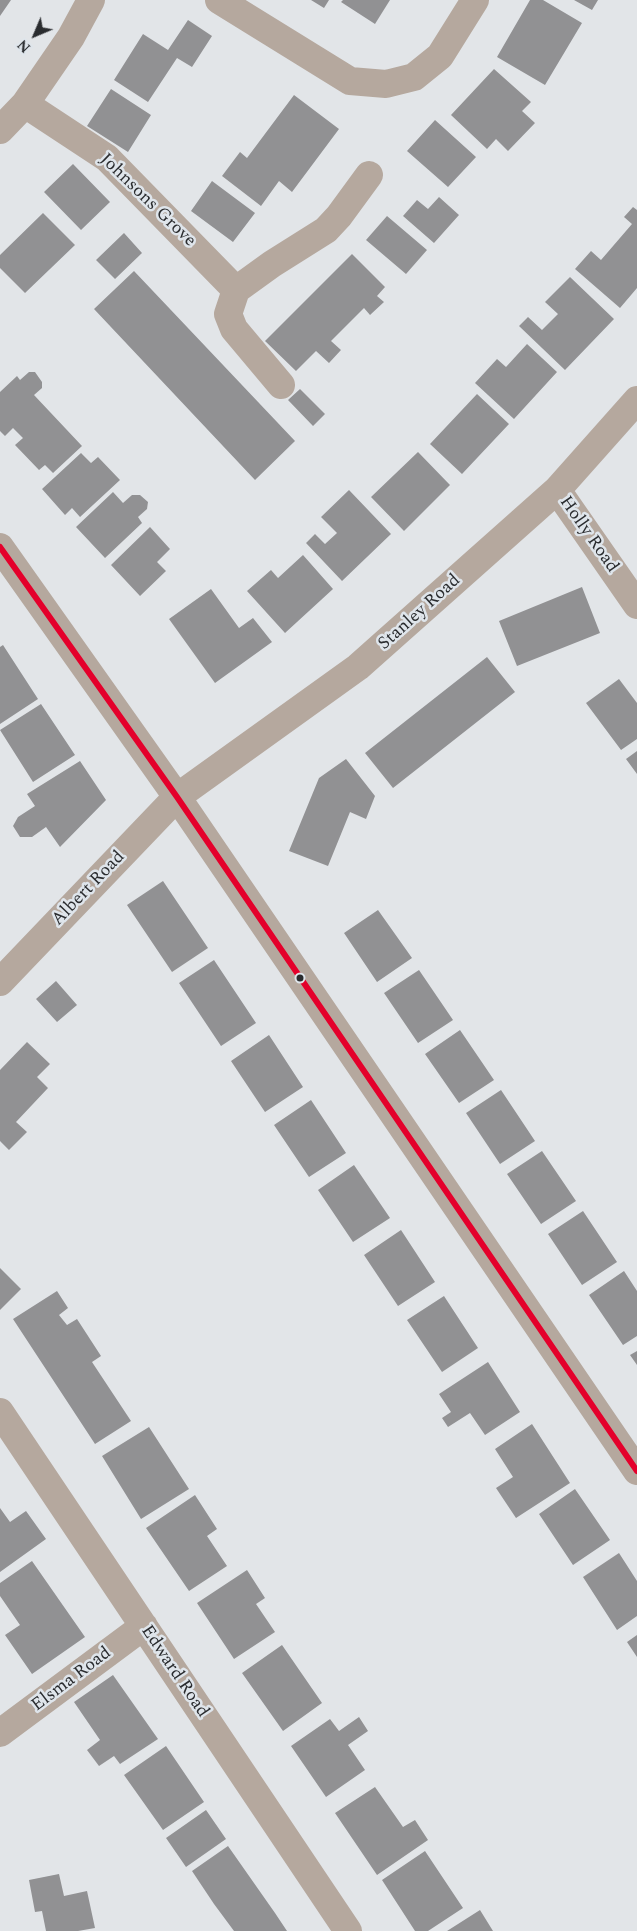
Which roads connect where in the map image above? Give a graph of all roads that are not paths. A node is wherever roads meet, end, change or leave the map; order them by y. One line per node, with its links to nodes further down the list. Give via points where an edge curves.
1 (91, 0): 4 (street, via 71,37)
2 (219, 0): 3 (street, via 350,81 386,84 414,77 440,56)
3 (475, 0)
4 (26, 104): 5 (street); 7 (street, Johnsons Grove, via 107,158)
5 (0, 130)
6 (369, 175): 7 (street, via 326,230)
7 (236, 290): 8 (street, via 228,314 234,329)
8 (280, 385)
9 (637, 400): 10 (street, Stanley Road)
10 (557, 490): 12 (street, Holly Road); 13 (street, Stanley Road, via 358,668)
11 (0, 548): 13 (street)
12 (637, 605)
13 (177, 797): 14 (street, Albert Road); 16 (street)
14 (0, 982)
15 (0, 1412): 17 (street, Edward Road)
16 (637, 1471)
17 (144, 1626): 18 (street, Elsma Road); 19 (street, Edward Road)
18 (0, 1733)
19 (348, 1931)

